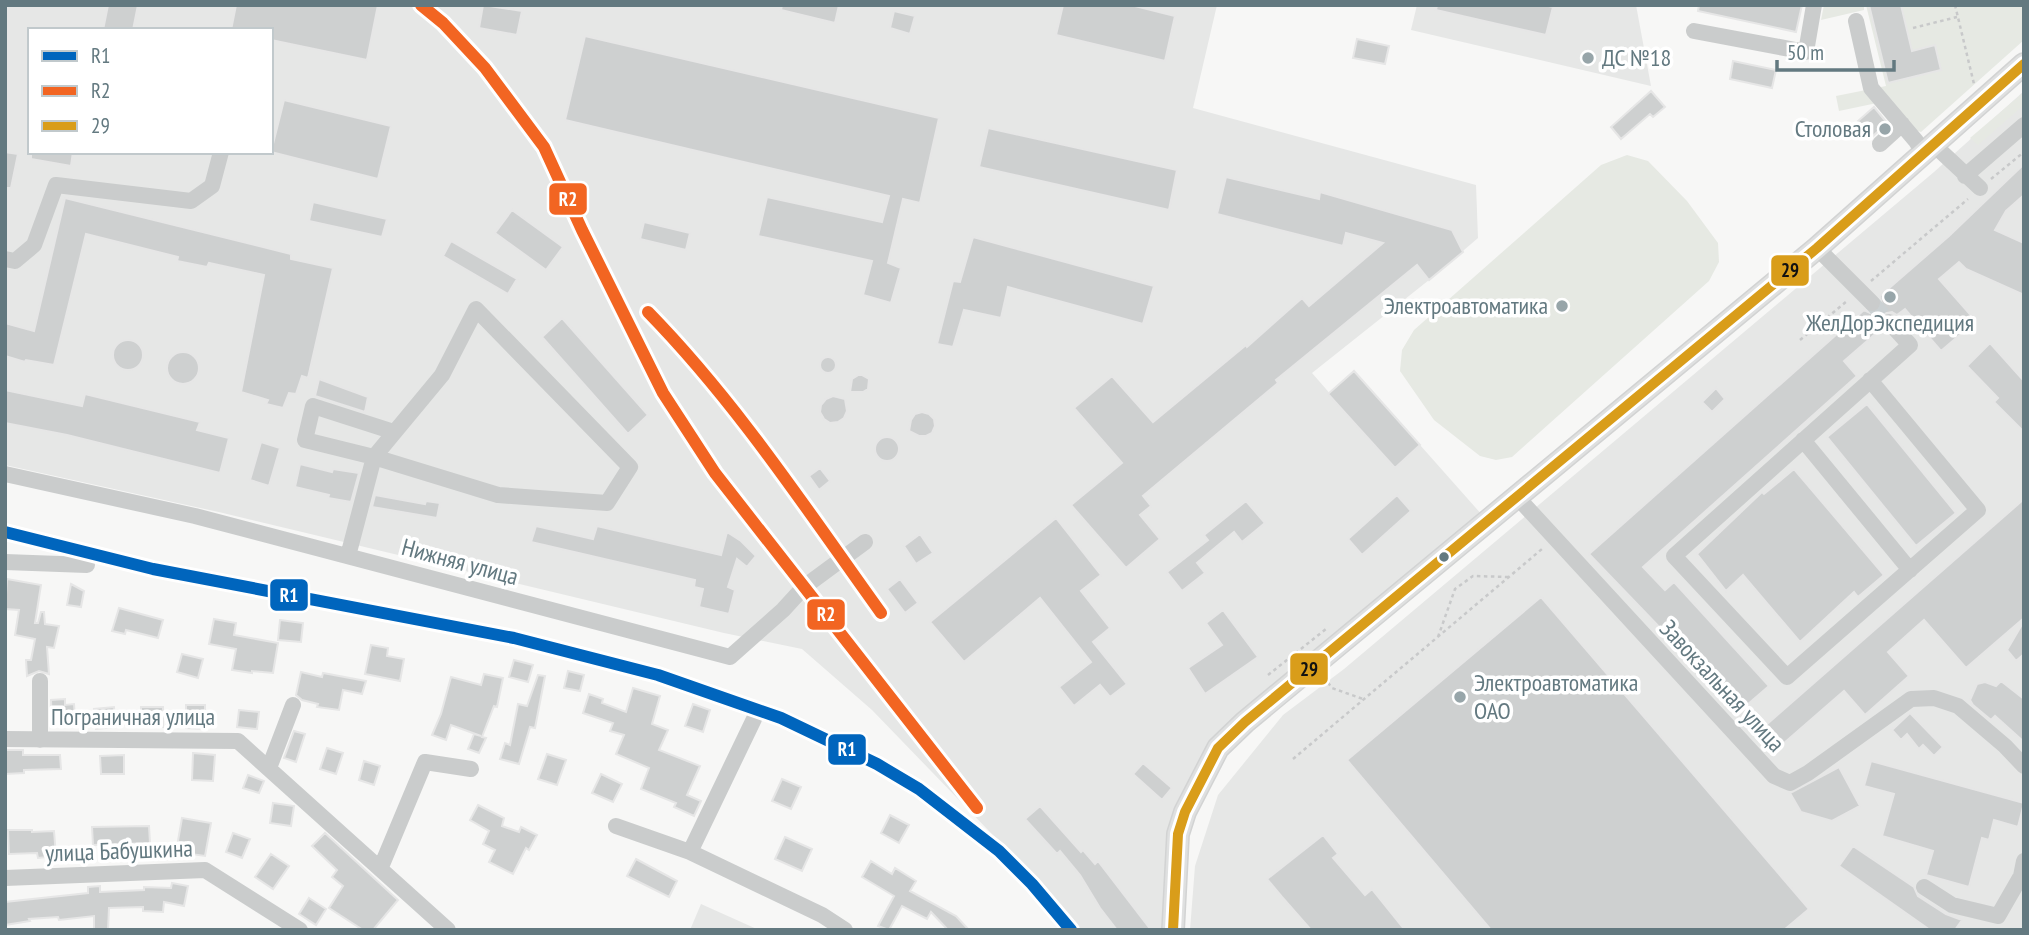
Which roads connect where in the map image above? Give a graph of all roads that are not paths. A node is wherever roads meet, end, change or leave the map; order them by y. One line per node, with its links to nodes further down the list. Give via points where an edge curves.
1 (1814, 5): 3 (street, via 1806,52)
2 (1856, 21): 5 (street, via 1871,88)
3 (1694, 31)
4 (2024, 64): 8 (main road)
5 (1902, 124): 7 (street); 8 (street)
6 (2024, 125): 10 (street)
7 (1880, 144)
8 (1929, 150): 10 (street); 12 (main road)
9 (220, 154): 13 (street, via 212,186 191,201 56,184 34,245 15,261)
10 (1965, 176): 11 (street)
11 (1980, 188)
12 (1817, 248): 14 (street); 21 (main road)
13 (5, 259)
14 (1872, 303)
15 (1889, 322): 16 (street, via 1910,345)
16 (1870, 380): 18 (street); 26 (street, via 1978,510)
17 (394, 432): 19 (street); 19 (street, via 313,406 305,440); 19 (street, via 442,375 475,309 630,467 607,503 498,495)
18 (1803, 440): 26 (street); 26 (street, via 1674,556 1787,677)
19 (374, 457): 23 (street)
20 (5, 474): 23 (street, Нижняя улица)
21 (1518, 498): 32 (street, Завокзальная улица, via 1774,776 1790,783 1911,699 1934,698 1958,706); 44 (main road, via 1218,747 1178,834)
22 (865, 542): 23 (street, Нижняя улица, via 804,587 730,657)
23 (348, 556)
24 (5, 562): 25 (street)
25 (87, 565)
26 (1910, 570)
27 (40, 681): 31 (street)
28 (293, 705): 33 (street)
29 (754, 719): 36 (street)
30 (5, 739): 31 (street, Пограничная улица)
31 (40, 740): 33 (street, Пограничная улица, via 231,740 243,744)
32 (2024, 766)
33 (269, 768): 38 (street, Пограничная улица)
34 (471, 769): 38 (street, via 425,762)
35 (616, 826): 36 (street)
36 (690, 852): 43 (street)
37 (2024, 861): 40 (street, via 2021,876 1998,916 1952,905)
38 (381, 867): 42 (street, Пограничная улица)
39 (5, 878): 41 (street, улица Бабушкина, via 205,870)
40 (1924, 887)
41 (300, 930)
42 (448, 930)
43 (845, 930)
44 (1173, 930)

